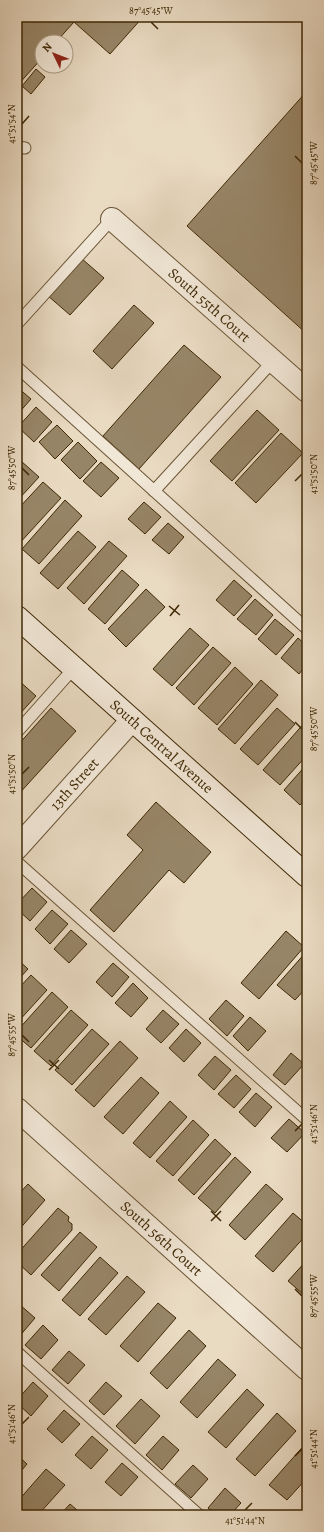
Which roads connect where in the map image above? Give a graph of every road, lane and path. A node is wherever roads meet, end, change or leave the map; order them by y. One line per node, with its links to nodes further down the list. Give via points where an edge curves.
1 (112, 219): 2 (lane); 3 (street, South 55th Court)
2 (17, 324)
3 (273, 361): 5 (street, South 55th Court); 6 (lane)
4 (17, 368): 6 (lane)
5 (307, 391)
6 (154, 491): 8 (lane)
7 (17, 617): 9 (street, South Central Avenue)
8 (307, 629)
9 (74, 668): 10 (street, South Central Avenue); 11 (lane)
10 (132, 720): 12 (street, 13th Street); 14 (street, South Central Avenue)
11 (17, 732)
12 (17, 848)
13 (17, 862): 16 (lane)
14 (307, 876)
15 (17, 1108): 18 (street, South 56th Court)
16 (307, 1120)
17 (17, 1352): 19 (lane)
18 (307, 1369)
19 (199, 1515)

